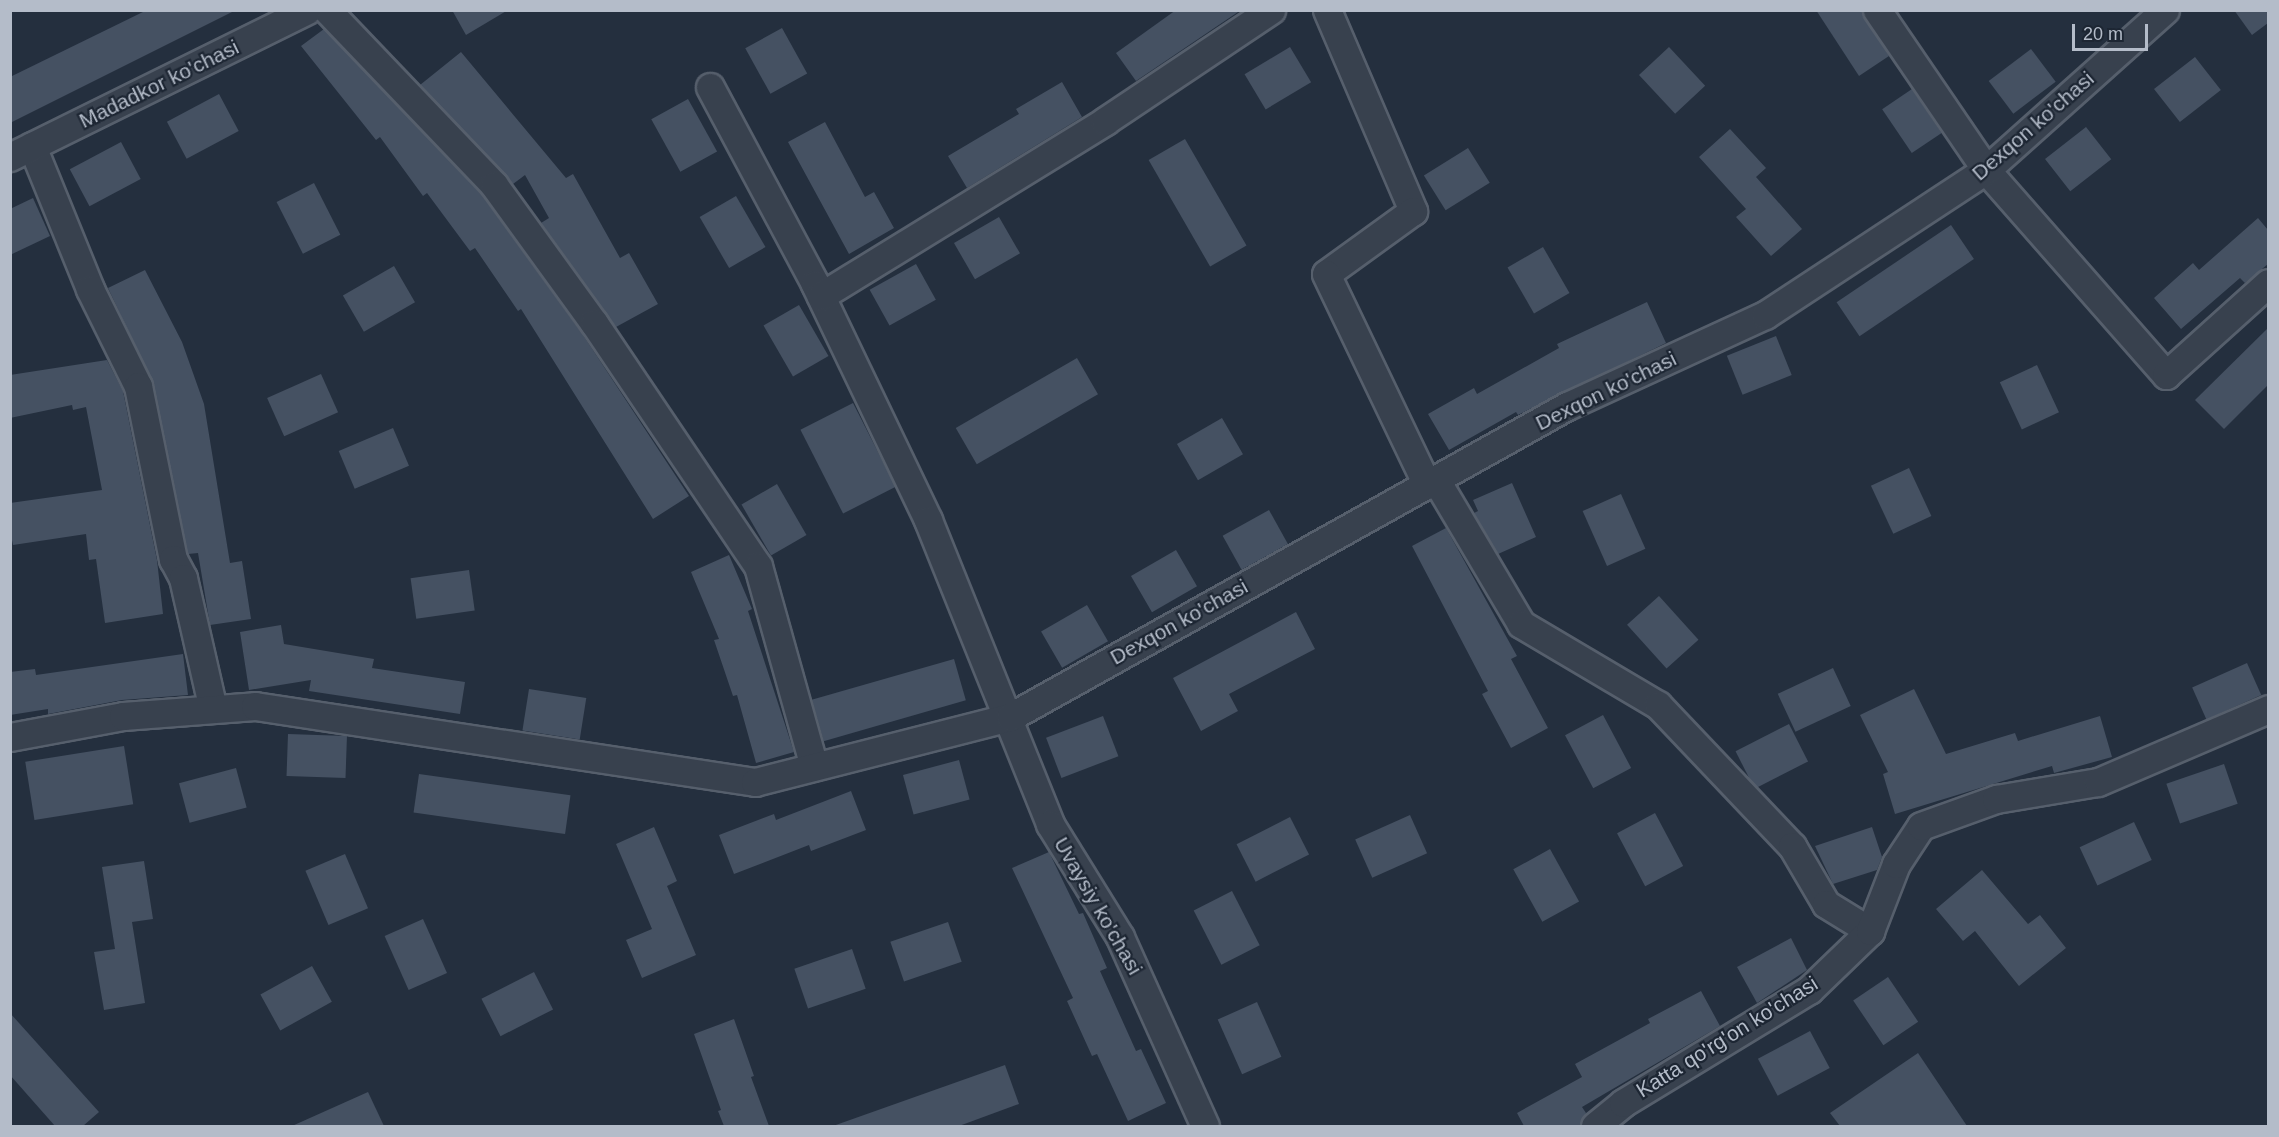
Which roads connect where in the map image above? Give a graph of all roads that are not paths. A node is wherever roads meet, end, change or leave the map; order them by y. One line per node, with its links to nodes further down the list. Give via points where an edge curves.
1 (307, 10): 8 (street, Madadkor ko'chasi)
2 (327, 10): 17 (street, via 494,185 594,322 758,566)
3 (1271, 10): 11 (street, via 1105,121)
4 (1327, 10): 12 (street, via 1413,211 1326,274)
5 (1877, 10): 9 (street)
6 (2165, 10): 9 (street, Dexqon ko'chasi)
7 (710, 87): 11 (street, Uvaysiy ko'chasi)
8 (21, 152): 14 (street, via 138,386 173,559 183,578)
9 (1986, 170): 10 (street, via 2166,375); 12 (street, Dexqon ko'chasi, via 1765,315 1568,406)
10 (2268, 283)
11 (821, 296): 15 (street, Uvaysiy ko'chasi, via 928,520)
12 (1431, 483): 15 (street, Dexqon ko'chasi); 18 (street, via 1521,624 1658,705 1792,846 1826,904)
13 (2268, 709): 18 (street, Katta qo'rg'on ko'chasi, via 2098,782 1996,799 1921,826 1896,864)
14 (213, 710): 16 (street, Dexqon ko'chasi, via 123,716); 17 (street, Dexqon ko'chasi, via 255,706 755,782)
15 (1010, 717): 17 (street, Dexqon ko'chasi); 19 (street, Uvaysiy ko'chasi, via 1050,824 1120,937)
16 (10, 737)
17 (814, 766)
18 (1870, 931): 20 (street, Katta qo'rg'on ko'chasi, via 1809,990 1623,1103)
19 (1205, 1126)
20 (1595, 1126)

